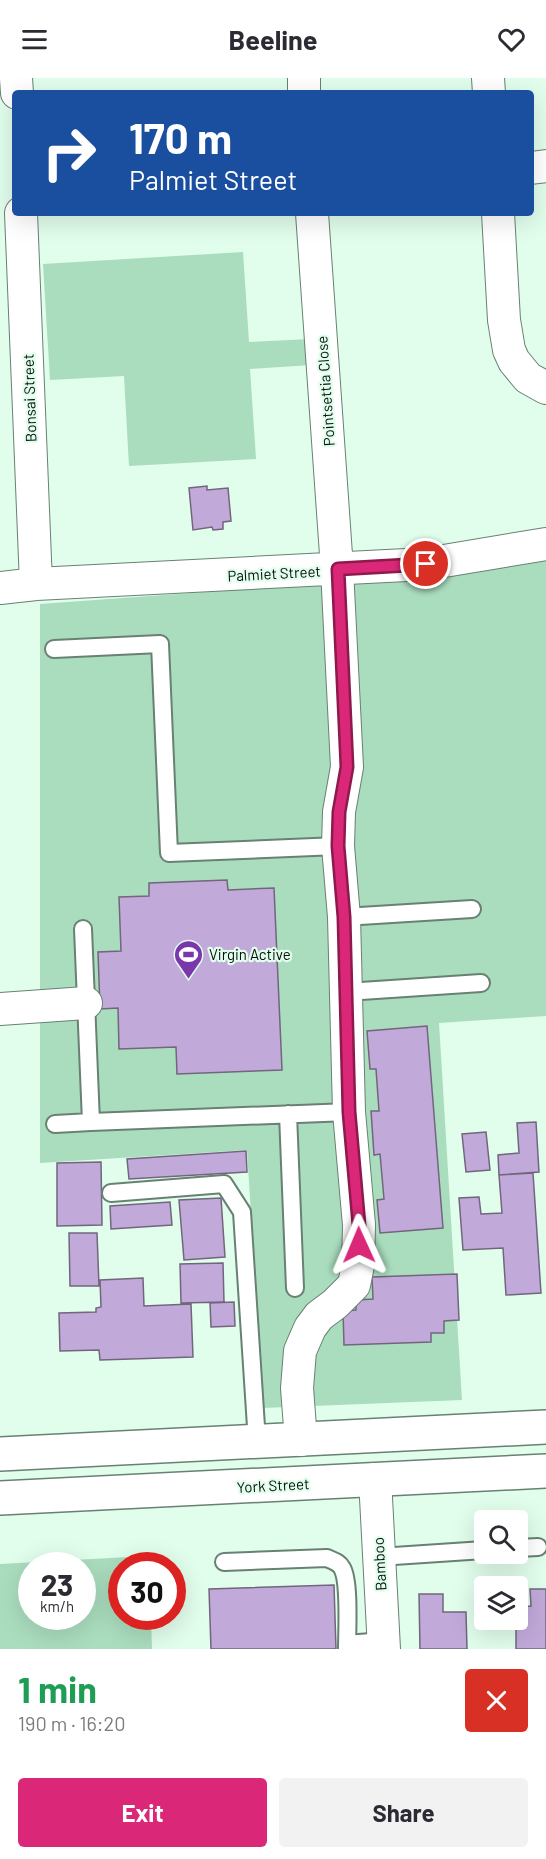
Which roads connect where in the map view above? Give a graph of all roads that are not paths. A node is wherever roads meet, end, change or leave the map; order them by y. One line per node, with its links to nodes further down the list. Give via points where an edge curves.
1 (21, 216): 7 (street, Bonsai Street)
2 (312, 216): 6 (street, Pointsettia Close)
3 (498, 216): 4 (street, via 509,350 528,378)
4 (546, 388)
5 (546, 544): 6 (street, Palmiet Street, via 426,564)
6 (338, 569): 7 (street, Palmiet Street); 10 (street, Pointsettia Close, via 347,767)
7 (36, 584): 8 (street, Palmiet Street)
8 (0, 588)
9 (54, 649): 10 (lane, via 160,644 169,853)
10 (338, 846): 12 (street, Pointsettia Close)
11 (472, 909): 12 (lane)
12 (344, 917): 15 (street, Pointsettia Close)
13 (83, 929): 16 (lane)
14 (481, 983): 15 (lane)
15 (346, 992): 18 (street, Pointsettia Close)
16 (86, 1003): 17 (street); 20 (lane)
17 (0, 1009)
18 (349, 1112): 19 (lane); 25 (street, Pointsettia Close, via 359,1225 358,1265 354,1285 310,1328 300,1351 297,1388)
19 (288, 1114): 20 (lane); 23 (lane)
20 (91, 1122): 21 (lane)
21 (55, 1124)
22 (111, 1193): 26 (lane, via 224,1184 242,1212)
23 (295, 1288)
24 (546, 1427): 25 (main road)
25 (301, 1440): 26 (main road)
26 (257, 1442): 27 (main road)
27 (0, 1454)
28 (546, 1471): 29 (main road, York Street)
29 (375, 1479): 30 (main road, York Street); 34 (street, Bamboo)
30 (0, 1498)
31 (538, 1547): 32 (lane)
32 (528, 1548)
33 (474, 1551): 34 (lane)
34 (379, 1557): 36 (street, Bamboo)
35 (224, 1562): 37 (lane, via 327,1558 337,1562 344,1570)
36 (383, 1645): 37 (lane)
37 (347, 1647)

